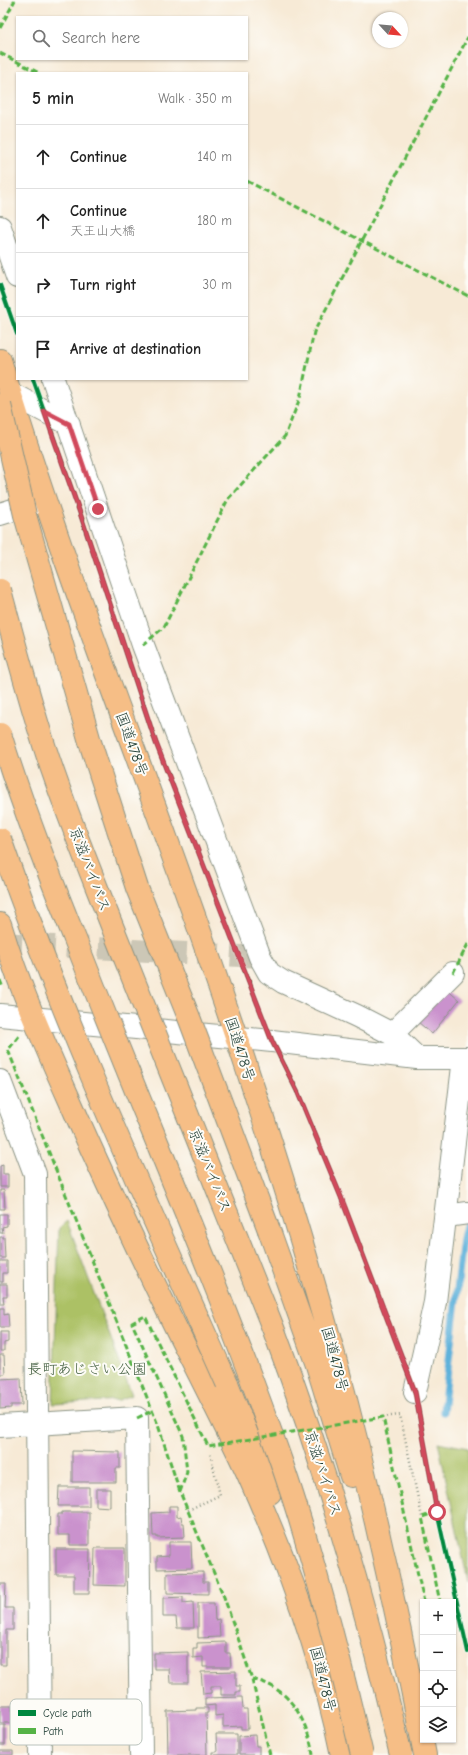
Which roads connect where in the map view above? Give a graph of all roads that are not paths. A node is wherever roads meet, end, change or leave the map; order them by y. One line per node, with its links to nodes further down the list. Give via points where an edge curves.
1 (0, 227): 2 (street)
2 (16, 274)
3 (0, 360): 5 (highway, 国道478号)
4 (53, 380): 6 (street)
5 (5, 399): 6 (street); 7 (highway, 国道478号); 27 (highway, bridge, via 25,515 90,742 137,888 190,1020 317,1366)
6 (69, 424): 16 (street, via 143,645 260,957 269,973 283,982)
7 (45, 500): 8 (street); 17 (highway, 国道478号)
8 (0, 514)
9 (0, 590): 36 (highway, 京滋バイパス, bridge, via 45,747 81,848 233,1225 315,1446 348,1548 378,1655)
10 (0, 734): 35 (highway, bridge, via 44,861 192,1229 281,1461 313,1562)
11 (0, 839): 26 (highway, bridge, via 111,1120 262,1468 289,1549)
12 (0, 924): 15 (highway, 国道478号)
13 (453, 973): 16 (street)
14 (0, 1015): 15 (street)
15 (34, 1017): 17 (street); 26 (highway, 国道478号, via 142,1258 247,1472)
16 (392, 1034): 18 (street)
17 (236, 1037): 18 (street); 27 (highway, 国道478号, via 293,1216 343,1389 387,1569)
18 (417, 1058): 19 (street)
19 (466, 1058): 22 (street)
20 (0, 1081): 24 (street, via 35,1174)
21 (468, 1213): 22 (street)
22 (446, 1216): 23 (street, via 435,1302)
23 (415, 1392)
24 (36, 1424): 25 (street); 28 (street); 29 (street, via 138,1418)
25 (0, 1426)
26 (314, 1642): 34 (highway, 国道478号)
27 (413, 1693): 37 (highway, 国道478号)
28 (39, 1699)
29 (141, 1699)
30 (40, 1745): 32 (street)
31 (141, 1745): 33 (street)
32 (40, 1755)
33 (141, 1755)
34 (342, 1755)
35 (362, 1755)
36 (401, 1755)
37 (425, 1755)

